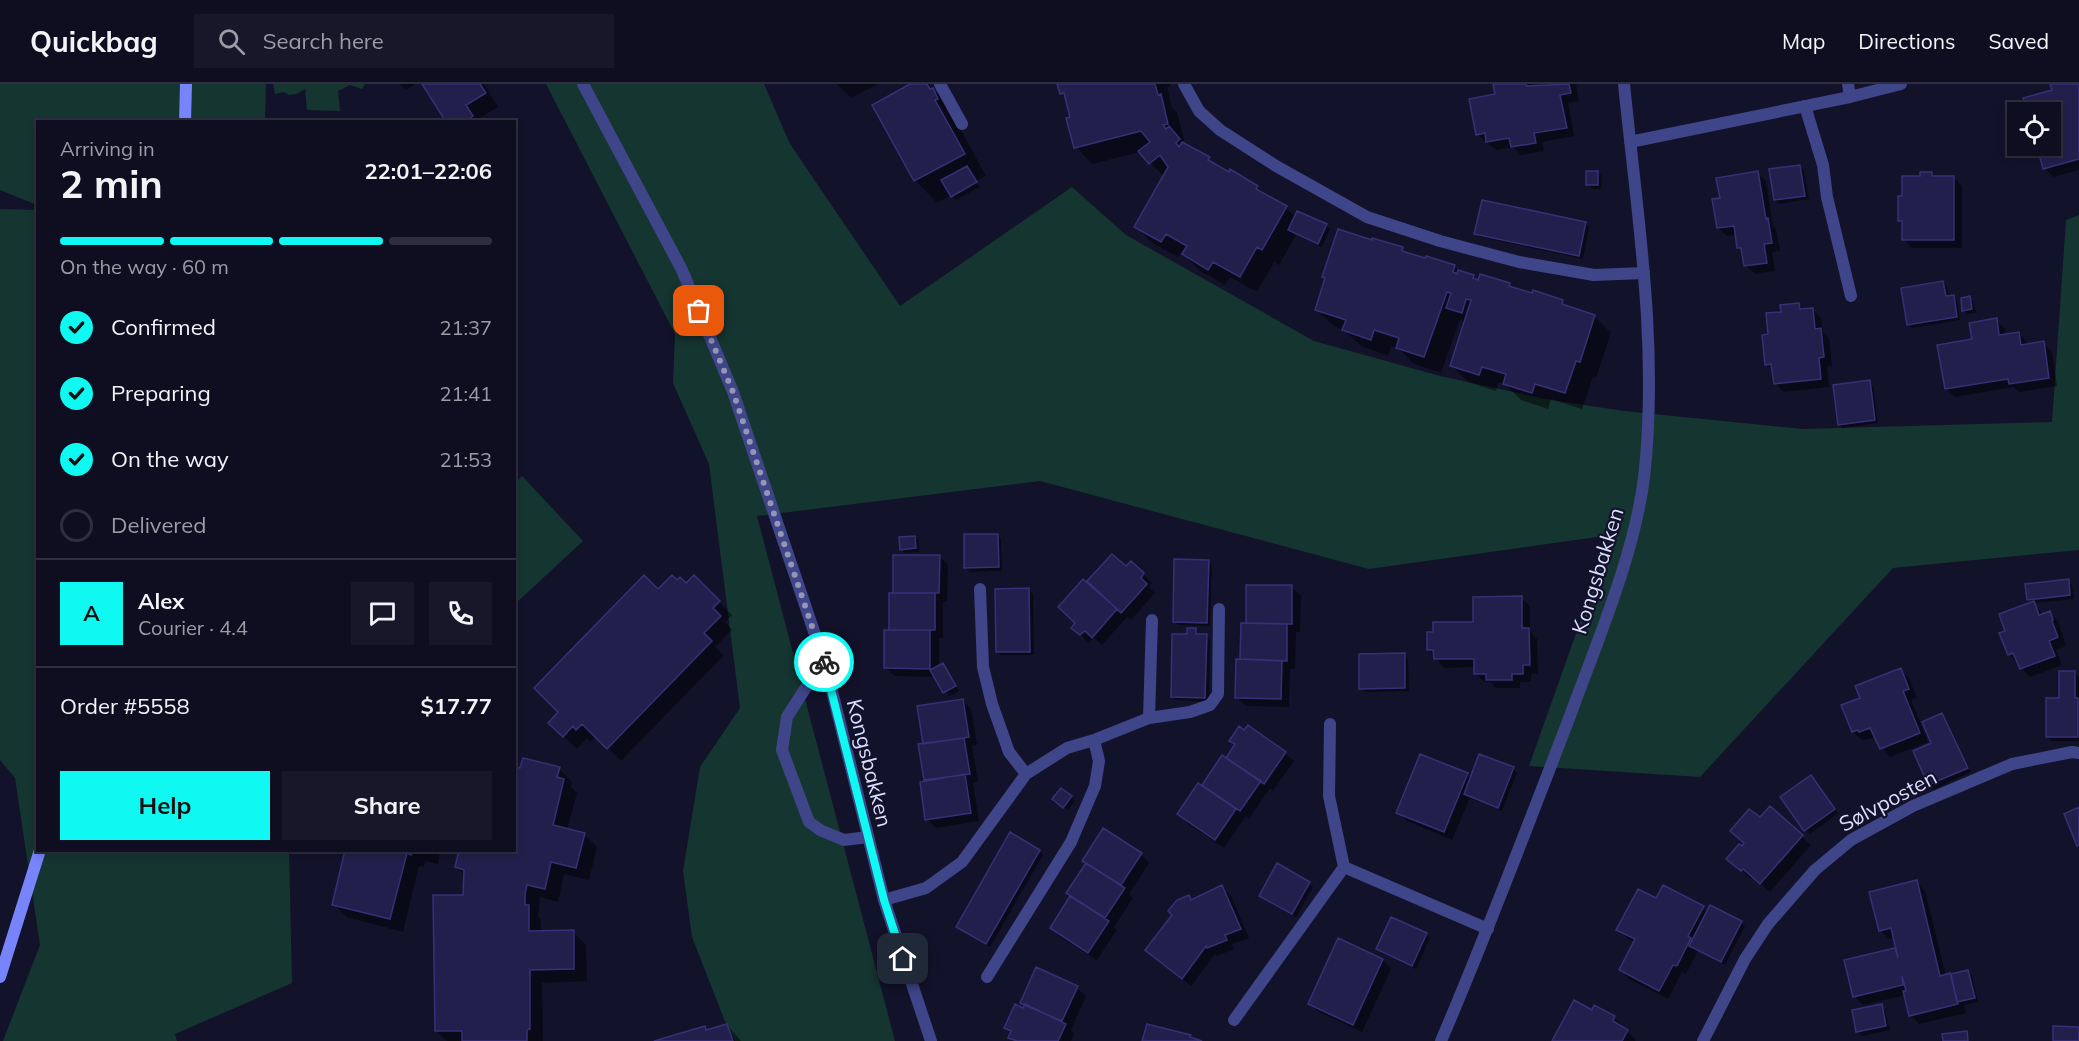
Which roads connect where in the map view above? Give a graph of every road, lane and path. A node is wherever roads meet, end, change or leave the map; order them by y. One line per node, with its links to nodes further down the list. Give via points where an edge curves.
1 (186, 84): 9 (main road)
2 (583, 84): 17 (street, Kongsbakken, via 682,270 733,392)
3 (940, 84): 10 (street)
4 (1184, 84): 12 (street, via 1199,111 1220,130 1367,217 1519,262 1594,275)
5 (1624, 84): 11 (street, Kongsbakken)
6 (1901, 84): 7 (street)
7 (1849, 90): 8 (street)
8 (1805, 106): 11 (street); 13 (street, via 1824,165 1827,197)
9 (185, 120)
10 (962, 124)
11 (1630, 142): 12 (street, Kongsbakken)
12 (1644, 273): 27 (street, Kongsbakken, via 1648,425 1643,481 1630,544 1598,641)
13 (1851, 296)
14 (980, 589): 22 (street, via 982,667 1009,752)
15 (1219, 609): 18 (street, via 1218,694 1210,705 1190,712)
16 (1152, 620): 18 (street)
17 (826, 667): 23 (street, Kongsbakken); 23 (street, via 810,681 787,717 782,750 809,822 844,840)
18 (1149, 718): 20 (street)
19 (1330, 724): 25 (street, via 1329,796)
20 (1095, 740): 22 (street, via 1067,748); 29 (street, via 1099,761 1095,786 1071,842)
21 (2079, 753): 33 (street, Sølvposten, via 2012,764 1912,806 1851,840 1815,870 1768,924 1745,959)
22 (1026, 774): 26 (street, via 962,862 926,888)
23 (868, 837): 26 (street, Kongsbakken)
24 (39, 852): 28 (main road)
25 (1344, 867): 27 (street); 30 (street)
26 (884, 900): 31 (street, Kongsbakken)
27 (1488, 929): 32 (street, Kongsbakken)
28 (0, 977)
29 (987, 977)
30 (1234, 1020)
31 (931, 1041)
32 (1441, 1041)
33 (1704, 1041)

